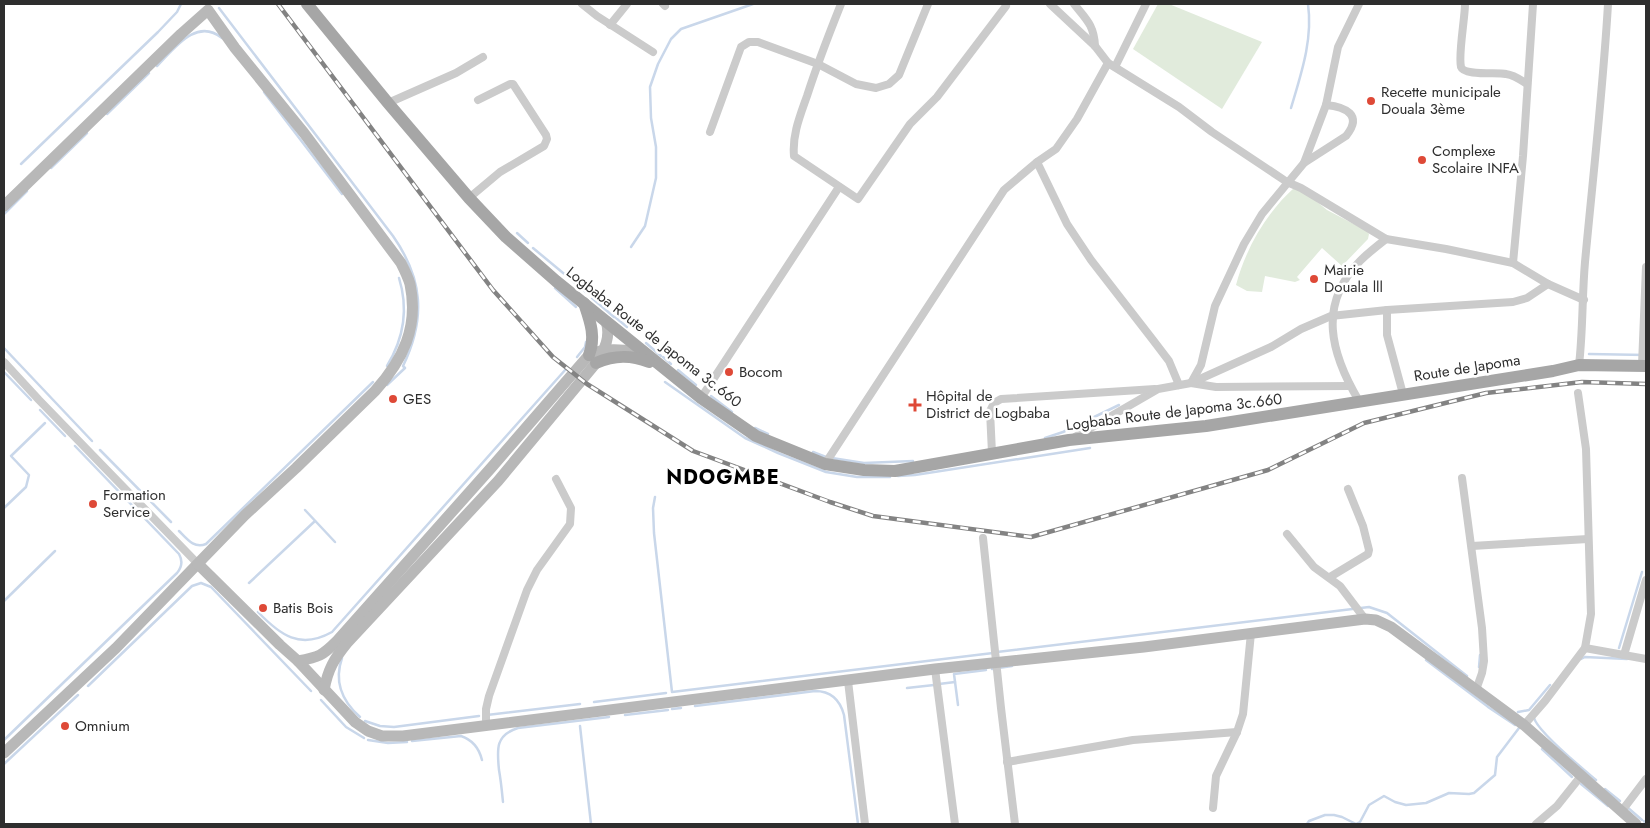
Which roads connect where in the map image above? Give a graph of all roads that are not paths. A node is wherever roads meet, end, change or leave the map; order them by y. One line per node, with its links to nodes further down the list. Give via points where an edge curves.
1 (307, 4): 23 (main road, Logbaba Route de Japoma 3c.660)
2 (582, 4): 15 (street)
3 (627, 4): 15 (street)
4 (841, 4): 19 (street)
5 (928, 4): 19 (street, via 899,75 889,84 876,88 856,84)
6 (1050, 4): 16 (street)
7 (1074, 4): 16 (street, via 1094,33)
8 (1146, 4): 20 (street)
9 (1359, 4): 24 (street, via 1338,47)
10 (1465, 4): 21 (street, via 1461,67 1469,72 1506,74)
11 (1533, 4): 21 (street)
12 (1608, 4): 36 (street)
13 (1006, 6): 29 (street, via 937,97 910,124 858,199)
14 (206, 7): 31 (street); 66 (street, via 401,262 410,284 412,310 410,334 400,359 387,378)
15 (610, 24): 17 (street)
16 (1095, 46): 20 (street)
17 (653, 52)
18 (483, 57): 23 (street)
19 (818, 64): 25 (street, via 758,42 749,42 741,47); 29 (street, via 797,127 794,156)
20 (1112, 65): 26 (street, via 1056,149); 28 (street, via 1180,107)
21 (1528, 84): 33 (street)
22 (478, 100): 30 (street, via 513,84 547,139 544,146 500,172)
23 (388, 104): 30 (main road, Logbaba Route de Japoma 3c.660)
24 (1326, 105): 27 (street); 27 (street, via 1347,110 1351,116 1351,130)
25 (710, 132)
26 (1037, 162): 49 (street, via 1067,224 1169,361); 58 (street, via 1004,190)
27 (1304, 163): 28 (street)
28 (1288, 182): 32 (street); 48 (street, via 1262,214 1244,244 1215,306 1201,365)
29 (839, 187): 54 (street)
30 (469, 198): 37 (main road, Logbaba Route de Japoma 3c.660, via 506,237)
31 (4, 206)
32 (1386, 239): 33 (street); 39 (street, via 1359,261 1340,287)
33 (1513, 263): 35 (street)
34 (1646, 268): 47 (street)
35 (1548, 284): 36 (street); 38 (street, via 1527,298 1513,302)
36 (1584, 300): 45 (street)
37 (584, 302): 40 (main road, Logbaba Route de Japoma 3c.660); 43 (main road, via 593,336)
38 (1387, 310): 39 (street); 53 (street, via 1387,334)
39 (1331, 316): 48 (street); 50 (street, via 1342,372)
40 (606, 321): 41 (street, via 609,333); 42 (main road, Logbaba Route de Japoma 3c.660)
41 (604, 350): 42 (street); 43 (street)
42 (642, 352): 46 (main road, Logbaba Route de Japoma 3c.660)
43 (592, 359): 46 (main road, via 624,356); 74 (street, via 337,641 323,654); 78 (street, via 498,481 347,643 332,662)
44 (4, 362): 66 (street)
45 (1579, 365): 47 (main road, Route de Japoma); 53 (main road, Route de Japoma)
46 (660, 366): 54 (main road, Logbaba Route de Japoma 3c.660)
47 (1644, 366)
48 (1191, 383): 49 (street); 50 (street, via 1216,387)
49 (1180, 384): 51 (street)
50 (1350, 386): 55 (street)
51 (1158, 389): 56 (street); 57 (street, via 1001,399 990,411)
52 (1578, 393): 64 (street, via 1586,449)
53 (1404, 394): 55 (main road, Route de Japoma)
54 (701, 398): 58 (main road, Logbaba Route de Japoma 3c.660, via 756,436)
55 (1359, 401): 56 (main road, Logbaba Route de Japoma 3c.660, via 1206,426)
56 (1069, 440): 57 (main road, Logbaba Route de Japoma 3c.660)
57 (992, 453): 58 (main road, Logbaba Route de Japoma 3c.660, via 895,471)
58 (825, 464)
59 (1462, 478): 65 (street)
60 (556, 479): 81 (street, via 571,508 570,524 537,570 527,590 489,696)
61 (1348, 490): 67 (street, via 1369,550 1368,554)
62 (1287, 534): 67 (street, via 1305,558)
63 (983, 538): 75 (street)
64 (1588, 539): 65 (street); 71 (street, via 1590,614)
65 (1472, 546): 79 (street, via 1484,661)
66 (198, 564): 74 (street); 83 (street, via 116,648)
67 (1330, 576): 69 (street)
68 (1646, 580): 72 (street)
69 (1365, 619): 70 (street); 79 (street, via 1391,627)
70 (1251, 633): 75 (street); 82 (street, via 1243,714)
71 (1585, 648): 72 (street); 80 (street)
72 (1624, 655): 73 (street)
73 (1646, 659)
74 (298, 661): 78 (street)
75 (997, 662): 76 (street); 84 (street)
76 (935, 669): 77 (street); 90 (street)
77 (848, 681): 81 (street); 89 (street)
78 (324, 690): 81 (street, via 354,722 382,736)
79 (1476, 690): 80 (street)
80 (1524, 725): 85 (street)
81 (486, 726)
82 (1237, 732): 84 (street, via 1133,740); 87 (street, via 1216,776)
83 (4, 753)
84 (1007, 762): 91 (street)
85 (1581, 776): 88 (street); 92 (street, via 1557,806)
86 (1646, 779): 88 (street)
87 (1214, 808)
88 (1621, 812): 93 (street)
89 (866, 824)
90 (955, 824)
91 (1015, 824)
92 (1536, 824)
93 (1636, 824)

